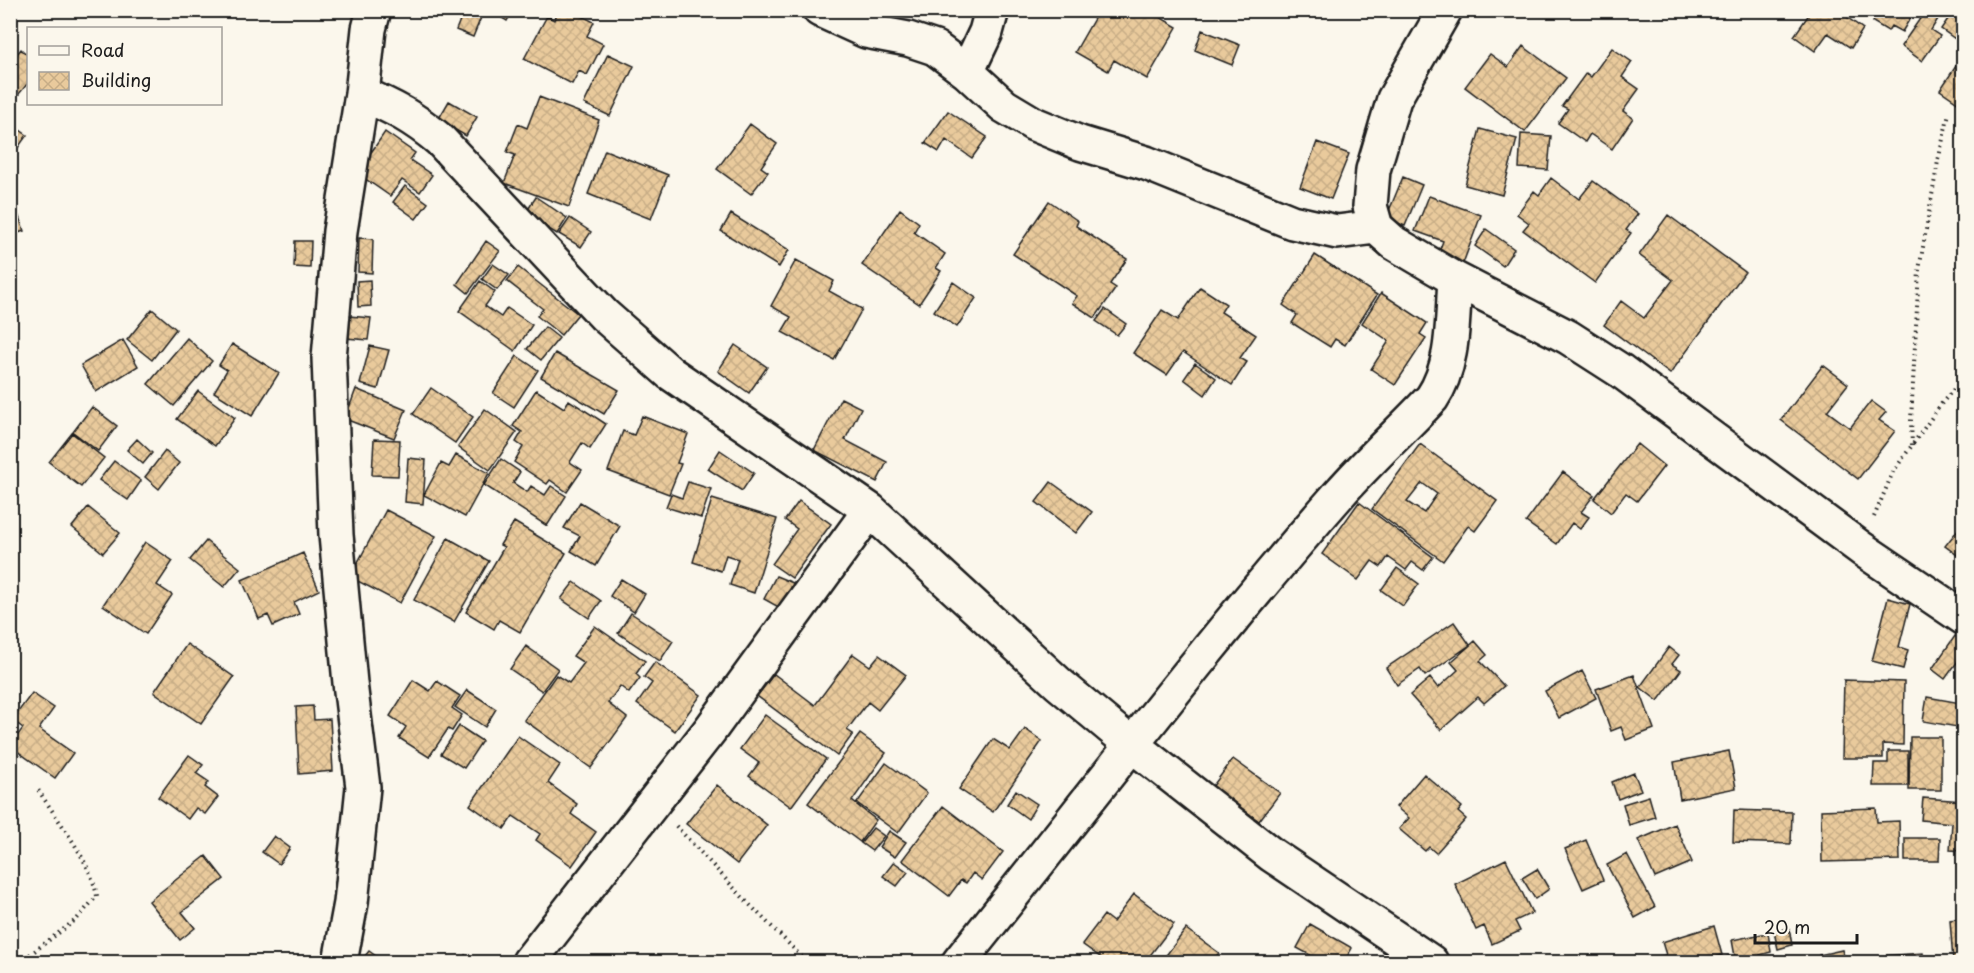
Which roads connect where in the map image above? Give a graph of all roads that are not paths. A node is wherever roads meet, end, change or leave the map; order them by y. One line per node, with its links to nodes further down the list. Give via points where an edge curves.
1 (374, 10): 6 (street)
2 (820, 10): 5 (street, via 866,31 935,48)
3 (992, 10): 5 (street)
4 (1445, 10): 7 (street, via 1394,99 1373,170 1370,206)
5 (967, 72): 7 (street, via 1004,106 1034,124 1080,143 1146,163 1292,222 1337,232)
6 (362, 94): 9 (street, via 395,107 440,140 604,315 670,373); 12 (street, via 340,231 329,358 336,535 363,787 351,903)
7 (1376, 227): 8 (street, via 1394,243)
8 (1455, 279): 10 (street, via 1568,337 1612,366 1862,549); 11 (street, via 1448,360 1442,384 1342,491)
9 (870, 510): 11 (street, via 1059,684); 13 (street, via 710,730)
10 (1964, 618)
11 (1132, 745): 14 (street); 15 (street, via 1272,855)
12 (340, 963)
13 (529, 963)
14 (959, 963)
15 (1431, 963)

